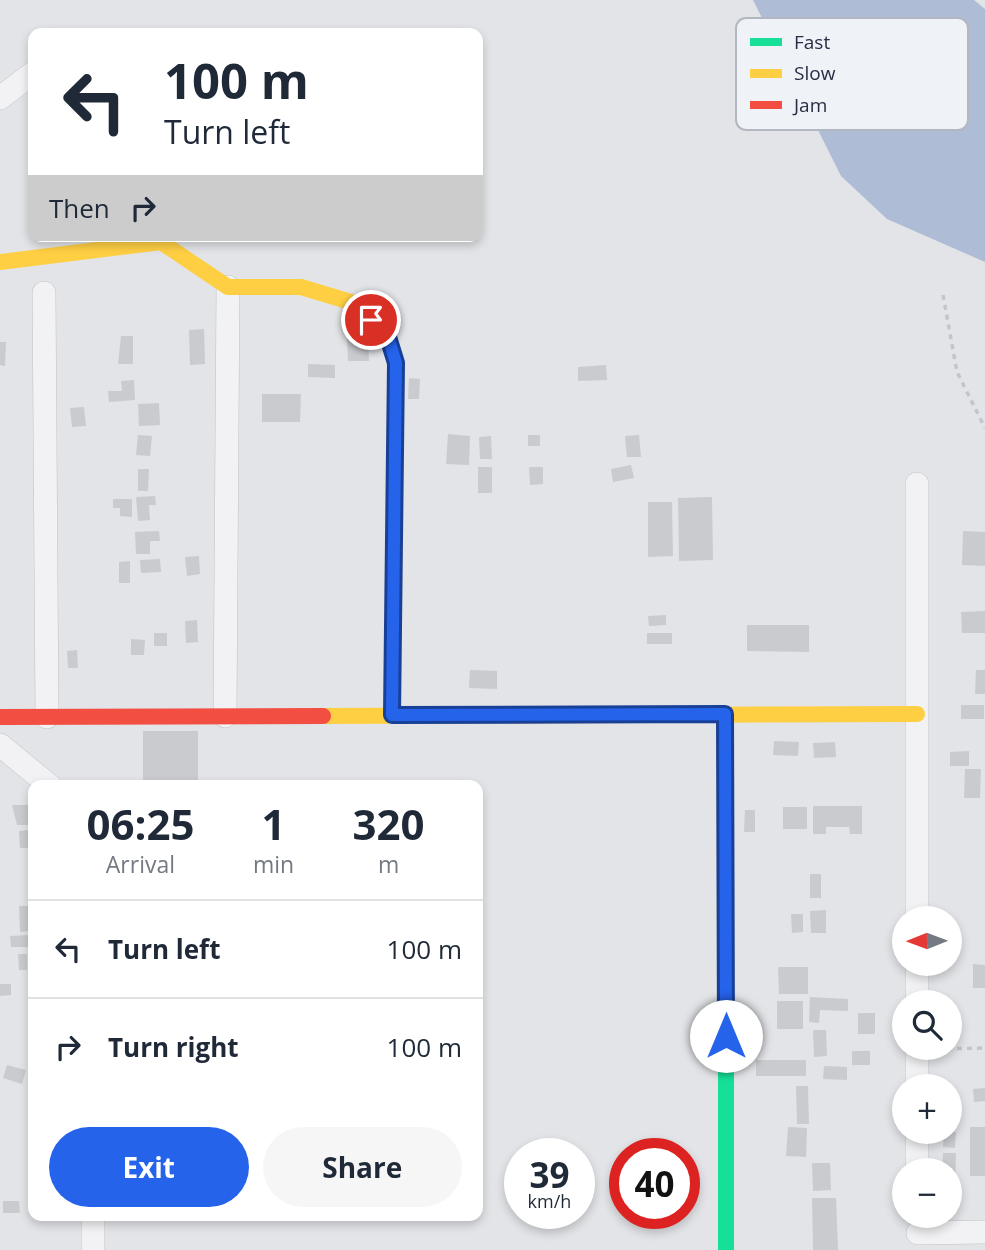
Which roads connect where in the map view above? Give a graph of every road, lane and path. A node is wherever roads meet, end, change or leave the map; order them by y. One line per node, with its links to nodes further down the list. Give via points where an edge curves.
1 (28, 77): 2 (street)
2 (0, 98)
3 (140, 242): 5 (street)
4 (165, 242): 6 (street)
5 (0, 262)
6 (228, 287): 13 (street, via 301,287 354,303 388,337 396,363); 16 (street)
7 (44, 293): 15 (street)
8 (943, 295): 9 (path, via 957,372)
9 (985, 428)
10 (917, 484): 12 (street)
11 (725, 714): 12 (street); 13 (street); 26 (street)
12 (917, 714): 19 (street)
13 (392, 715): 16 (street)
14 (0, 716): 15 (street)
15 (47, 716): 16 (street)
16 (225, 716)
17 (0, 745): 18 (street)
18 (43, 780)
19 (917, 906)
20 (962, 1048): 21 (path)
21 (985, 1048)
22 (93, 1221): 25 (street)
23 (985, 1232): 24 (street)
24 (918, 1233)
25 (93, 1250)
26 (726, 1250)

